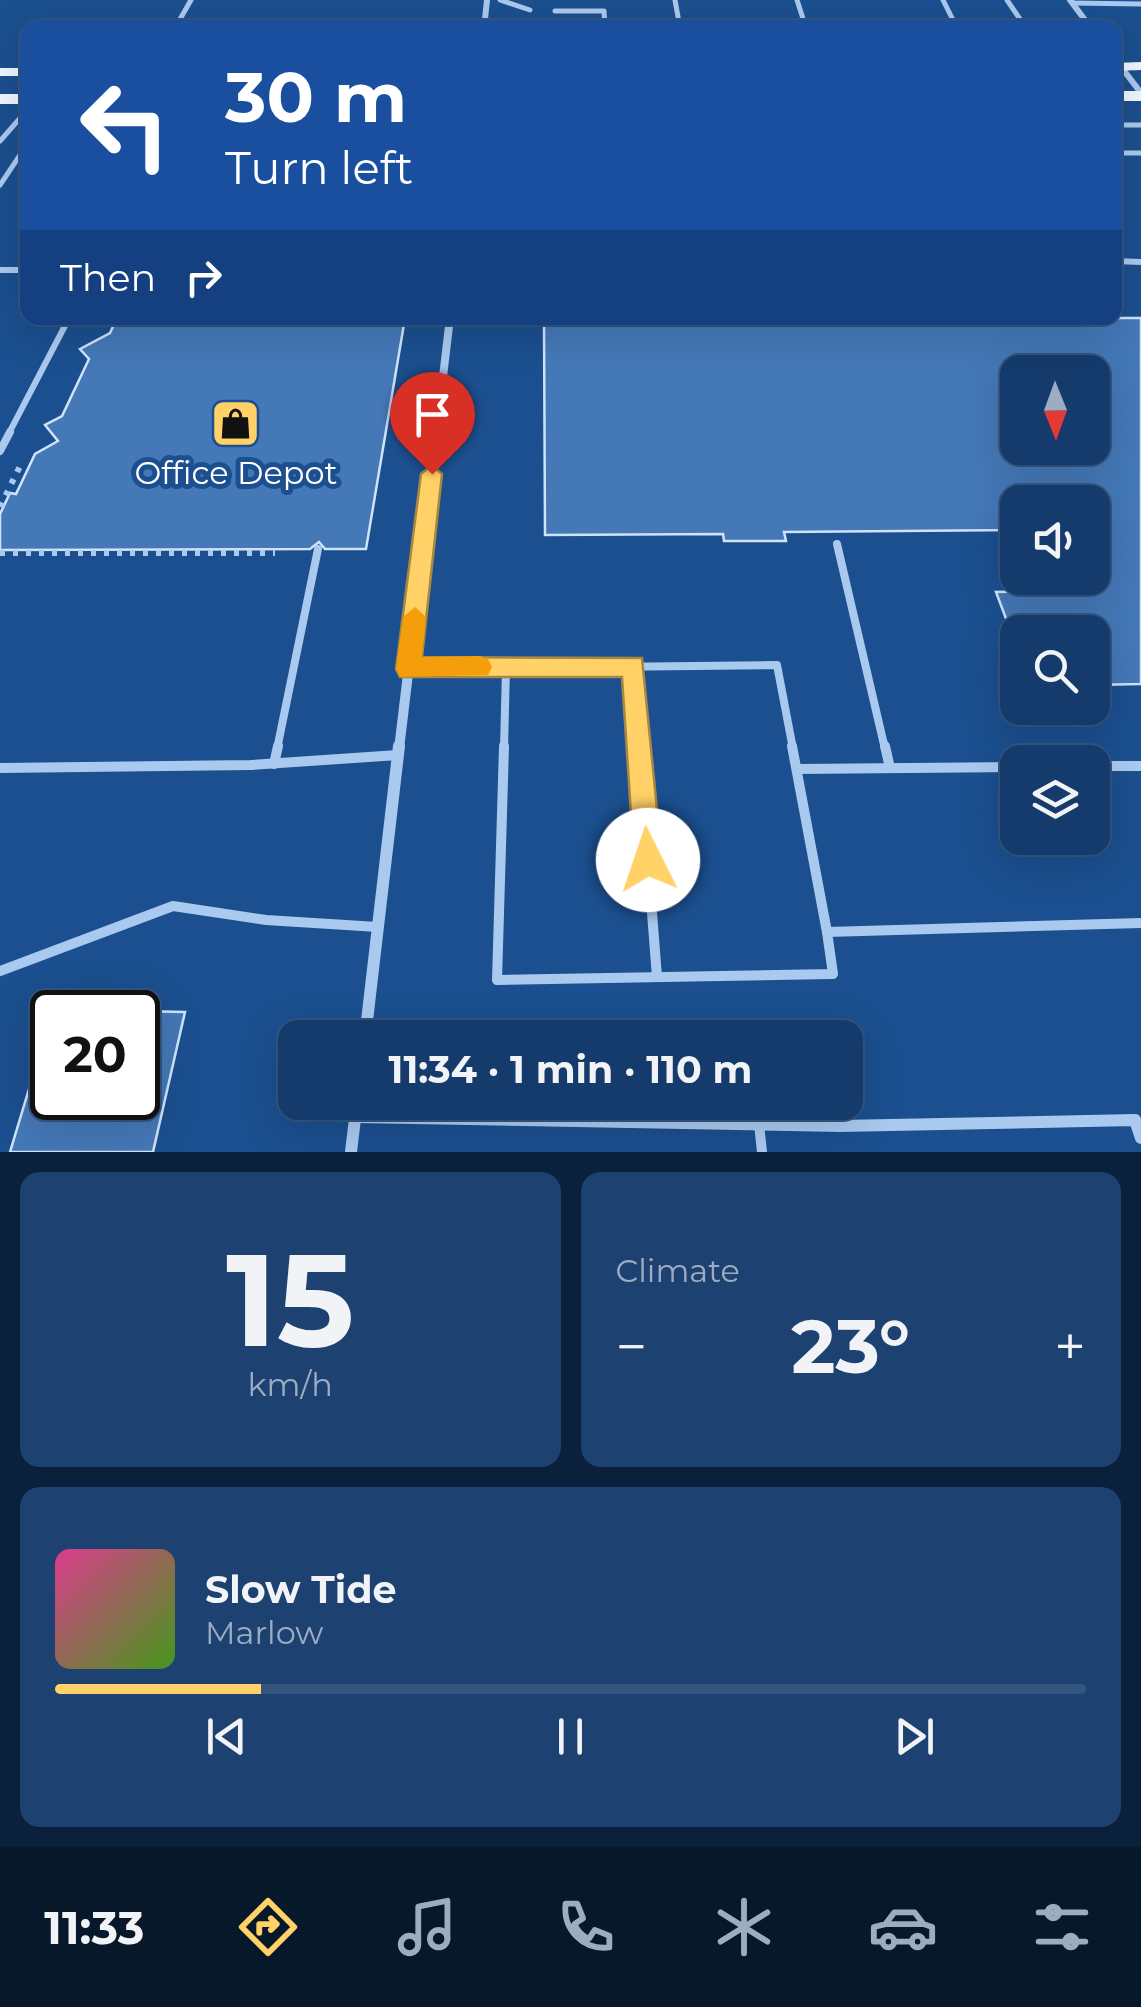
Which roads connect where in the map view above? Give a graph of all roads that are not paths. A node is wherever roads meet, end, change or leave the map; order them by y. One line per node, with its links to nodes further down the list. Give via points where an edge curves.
1 (500, 0): 4 (lane)
2 (1071, 2): 3 (lane)
3 (1140, 2)
4 (530, 10)
5 (555, 11): 6 (lane, via 604,11)
6 (605, 20)
7 (1122, 70): 8 (street)
8 (1141, 95)
9 (20, 118): 10 (lane)
10 (0, 140)
11 (20, 156): 12 (lane)
12 (0, 185)
13 (66, 325): 15 (lane)
14 (449, 325): 20 (street)
15 (0, 451)
16 (837, 544): 27 (lane)
17 (318, 549): 22 (lane)
18 (633, 666): 19 (lane); 28 (lane, via 777,664); 33 (lane)
19 (506, 667): 20 (lane); 33 (lane, via 496,980)
20 (408, 669): 21 (street)
21 (398, 755): 22 (lane); 30 (street)
22 (274, 764): 26 (lane)
23 (1110, 766): 24 (lane)
24 (1141, 766)
25 (1000, 767): 27 (lane)
26 (0, 768)
27 (890, 768): 28 (lane)
28 (797, 769): 31 (lane)
29 (1141, 923): 31 (lane)
30 (378, 928): 32 (lane, via 173,906); 34 (street)
31 (827, 932): 33 (lane, via 833,974)
32 (0, 971)
33 (657, 977)
34 (367, 1020)
35 (356, 1120): 39 (street)
36 (643, 1120): 37 (street)
37 (758, 1124): 38 (street, via 1135,1120); 40 (lane)
38 (1141, 1138)
39 (352, 1152)
40 (762, 1152)

